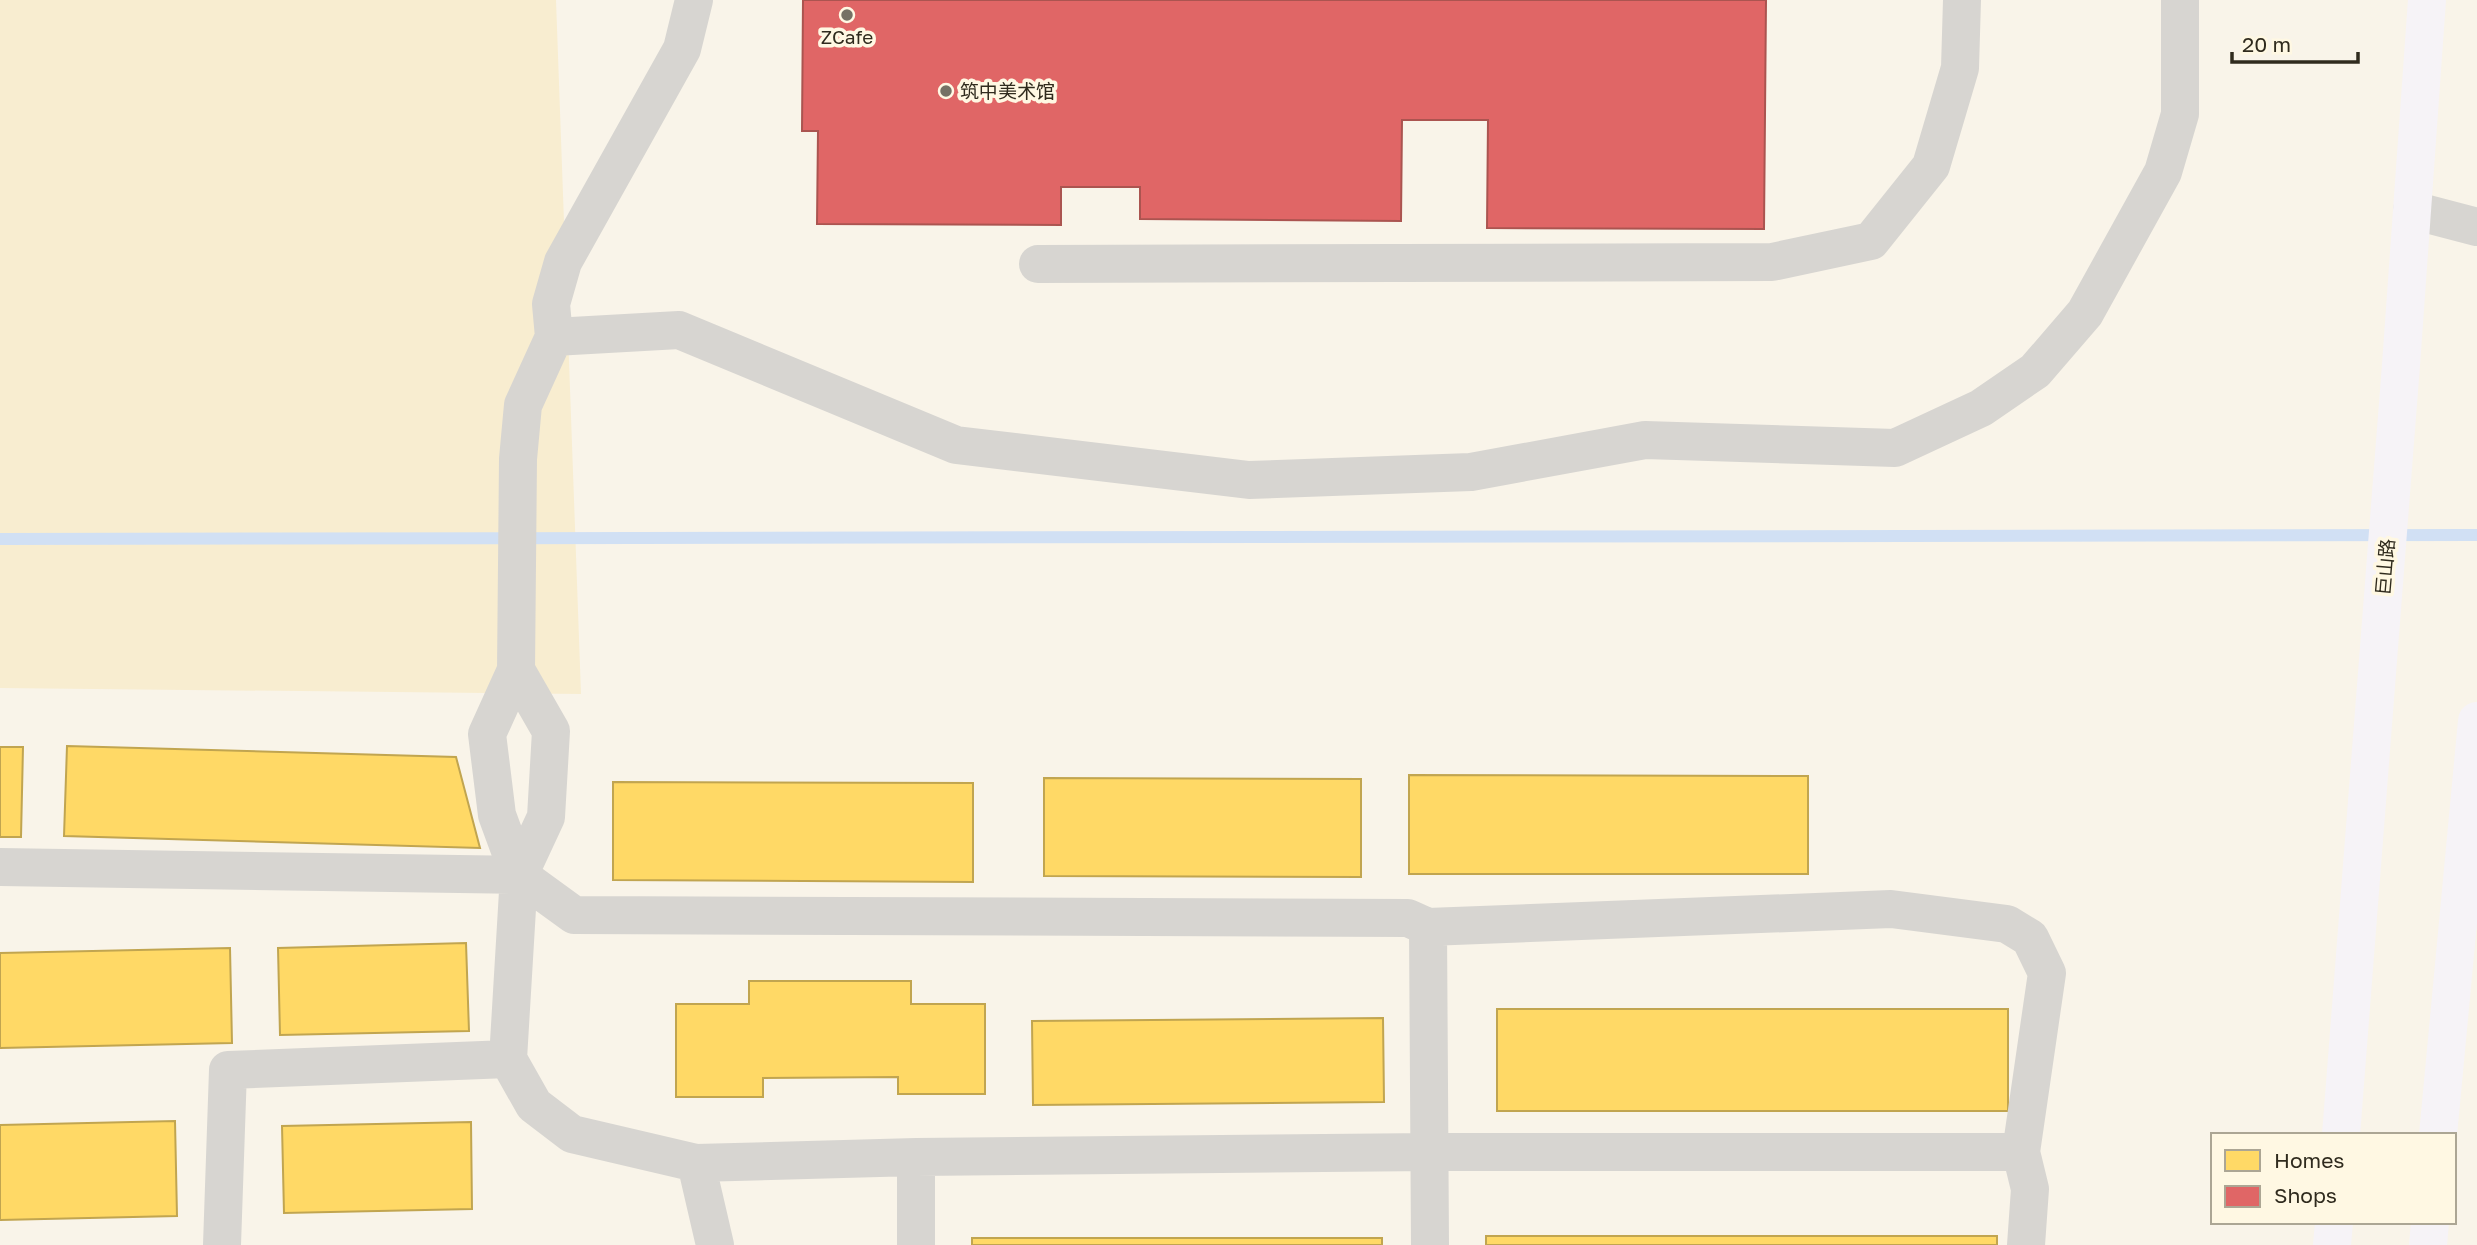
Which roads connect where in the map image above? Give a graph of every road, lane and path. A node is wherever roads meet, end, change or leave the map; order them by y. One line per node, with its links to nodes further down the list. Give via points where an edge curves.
1 (694, 0): 8 (street, via 682,49 563,262 551,304)
2 (1962, 0): 7 (street, via 1960,68 1931,166 1871,241 1772,262)
3 (2180, 0): 8 (street, via 2180,114 2163,172 2085,313 2035,371 1981,408 1895,448 1645,440 1471,472 1249,480 956,444 679,330)
4 (2427, 0): 5 (main road, 巨山路)
5 (2412, 211): 6 (street); 15 (main road, 巨山路)
6 (2477, 227)
7 (1038, 264)
8 (554, 337): 9 (street, via 523,405 518,459)
9 (516, 670): 12 (street, via 488,734 497,814); 12 (street, via 551,731 546,817)
10 (2477, 721): 16 (main road)
11 (0, 867): 12 (street)
12 (519, 875): 13 (street, via 574,915 1408,918); 14 (street)
13 (1428, 927): 17 (street); 18 (street, via 1891,909 2007,924 2030,938 2047,973)
14 (508, 1059): 20 (street, via 534,1105 572,1134); 23 (street, via 228,1070)
15 (2340, 1133)
16 (2438, 1133)
17 (1431, 1152): 18 (street); 19 (street); 26 (street)
18 (2021, 1152): 27 (street, via 2030,1189)
19 (916, 1157): 20 (street); 25 (street)
20 (696, 1163): 24 (street)
21 (2334, 1224): 28 (main road)
22 (2430, 1224): 29 (main road)
23 (222, 1245)
24 (715, 1245)
25 (916, 1245)
26 (1430, 1245)
27 (2026, 1245)
28 (2332, 1245)
29 (2428, 1245)

